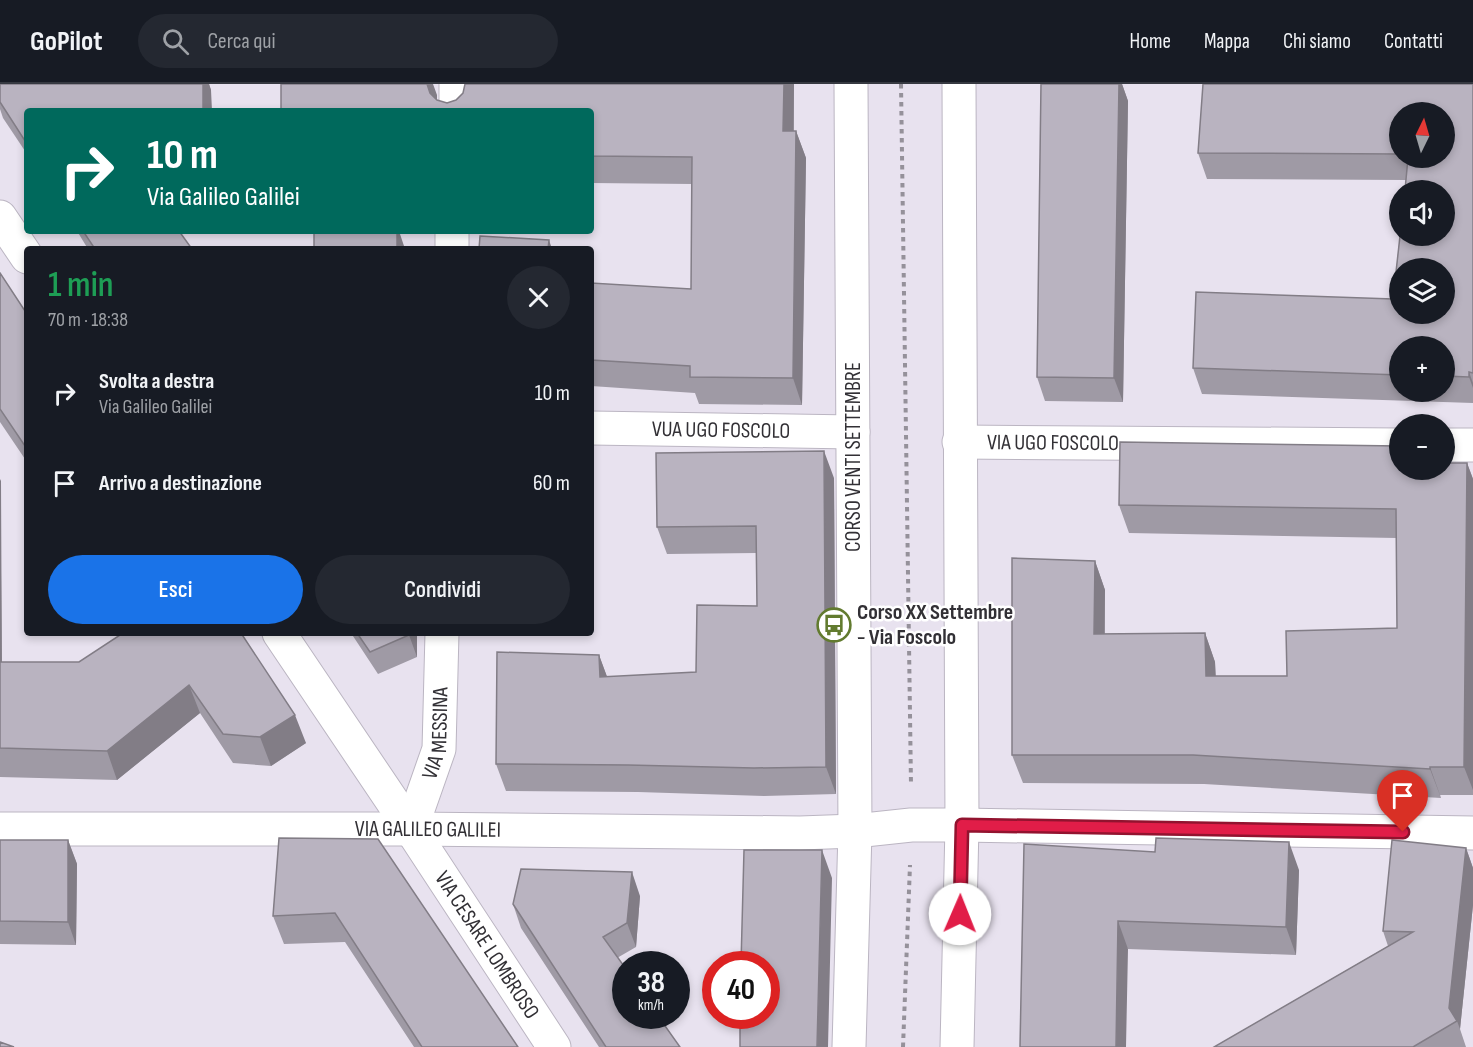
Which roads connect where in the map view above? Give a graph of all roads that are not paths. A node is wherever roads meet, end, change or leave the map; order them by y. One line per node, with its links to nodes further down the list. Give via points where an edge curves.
1 (456, 84): 4 (street)
2 (851, 84): 8 (street, CORSO VENTI SETTEMBRE)
3 (958, 84): 9 (street)
4 (456, 108)
5 (0, 217): 6 (street)
6 (24, 253)
7 (594, 428): 8 (street, VUA UGO FOSCOLO)
8 (853, 432): 18 (street, CORSO VENTI SETTEMBRE)
9 (959, 442): 10 (street, VIA UGO FOSCOLO); 15 (street)
10 (1389, 445)
11 (1455, 445): 12 (street)
12 (1473, 446)
13 (281, 636): 17 (street, VIA CESARE LOMBROSO)
14 (442, 636): 17 (street, VIA MESSINA, via 439,749)
15 (962, 825): 18 (street); 19 (street); 22 (street)
16 (0, 829): 17 (street, VIA GALILEO GALILEI)
17 (411, 829): 18 (street, VIA GALILEO GALILEI); 20 (street, VIA CESARE LOMBROSO)
18 (855, 831): 21 (street, CORSO VENTI SETTEMBRE)
19 (1473, 833)
20 (554, 1047)
21 (849, 1047)
22 (957, 1047)

